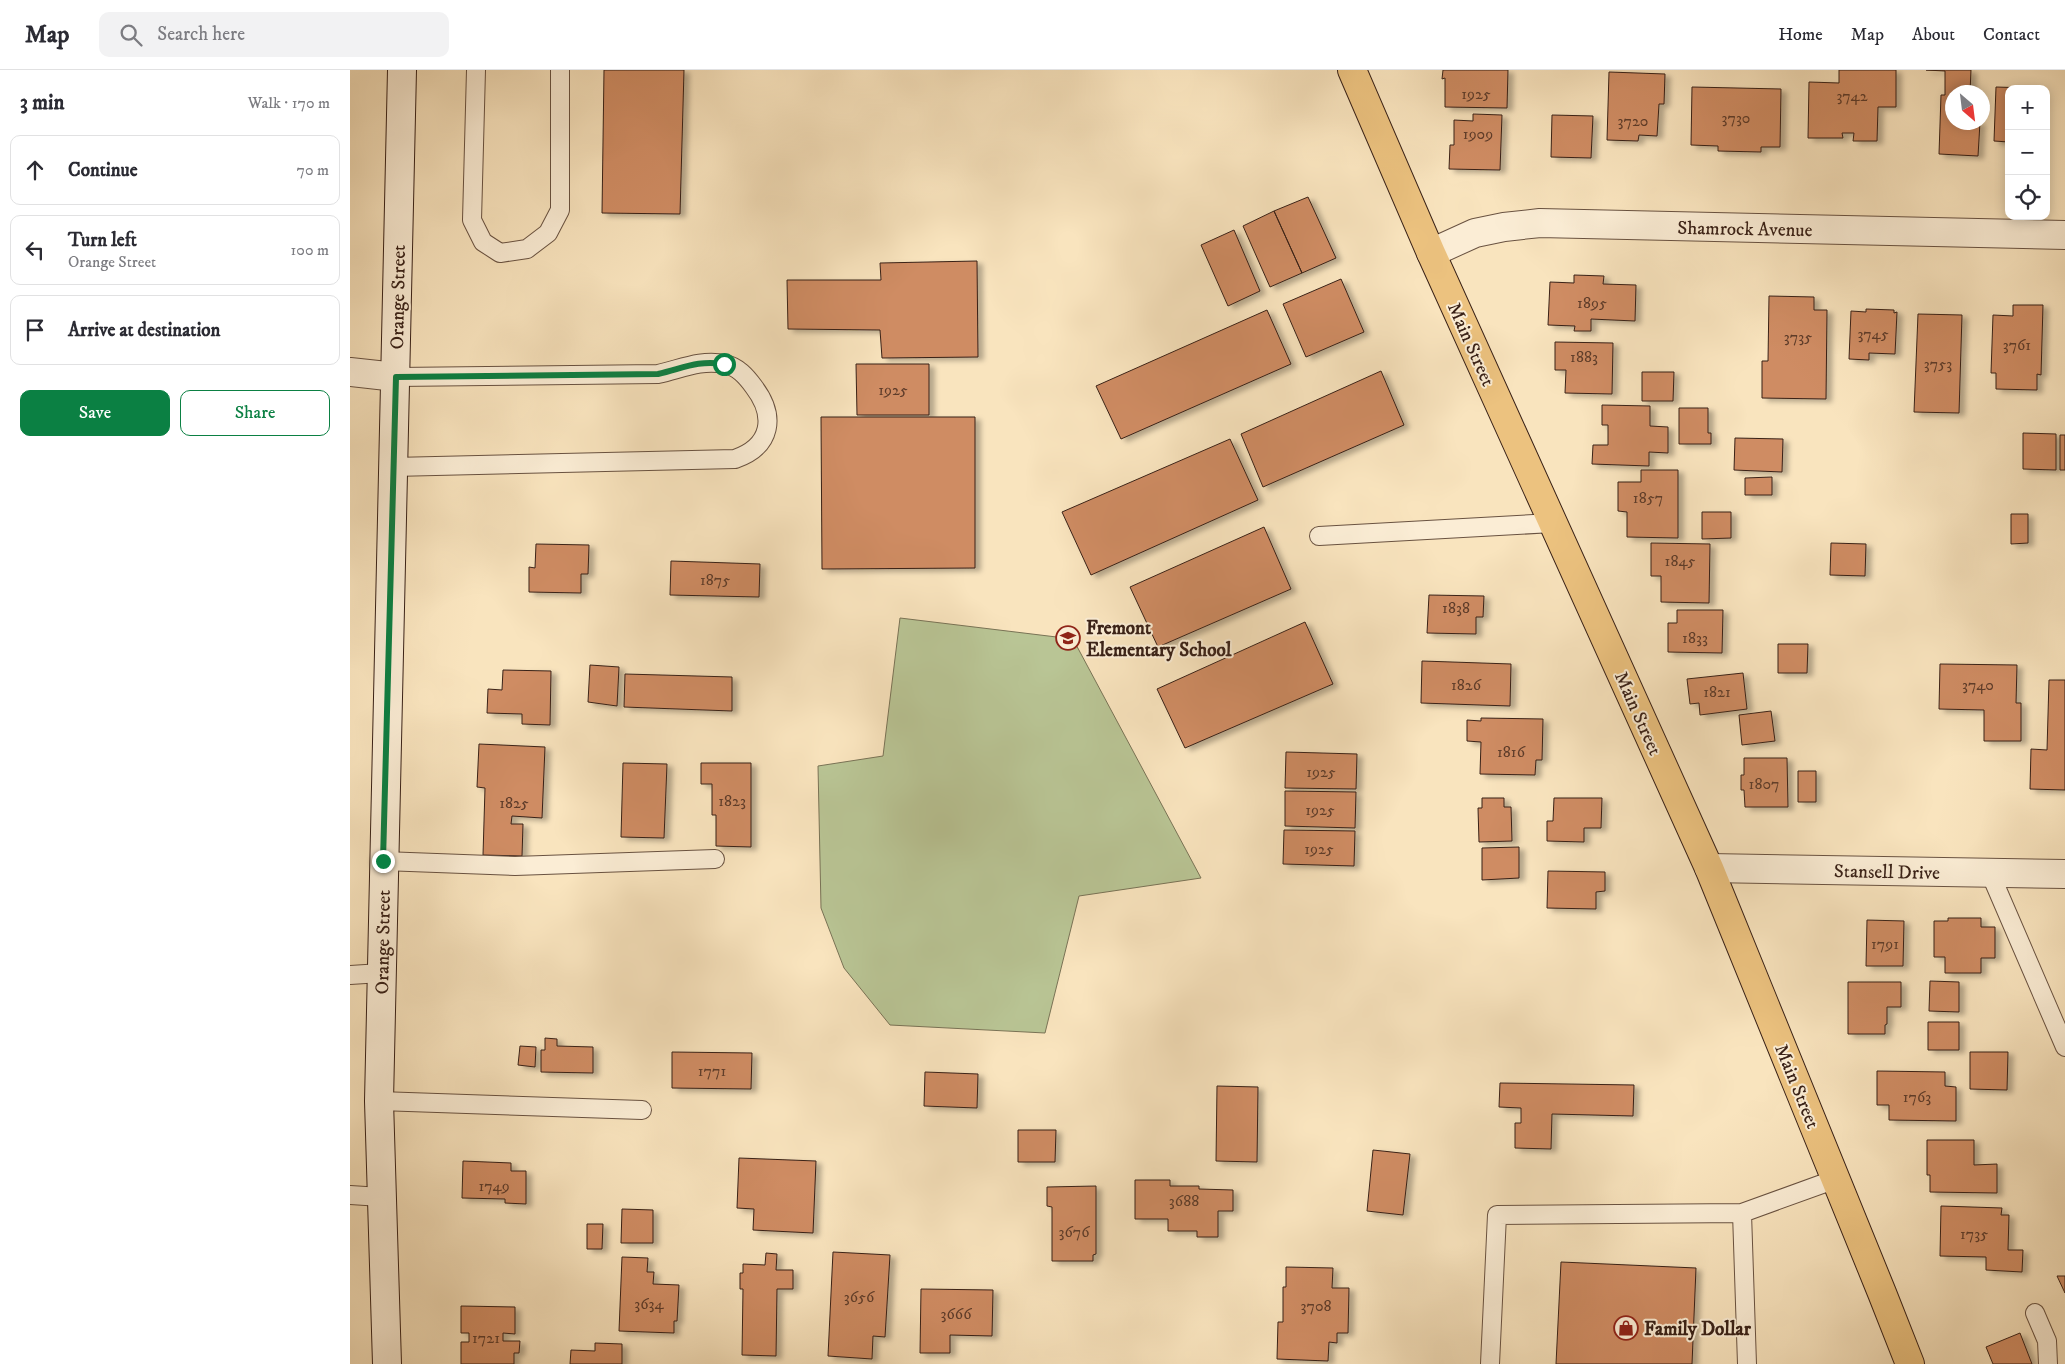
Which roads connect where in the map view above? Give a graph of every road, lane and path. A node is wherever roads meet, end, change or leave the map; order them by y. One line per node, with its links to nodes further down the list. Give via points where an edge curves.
1 (402, 70): 8 (street, Orange Street)
2 (476, 70): 3 (lane, via 472,220 482,242 500,253 526,249 548,233 560,210)
3 (560, 70)
4 (1352, 70): 6 (main road, Main Street)
5 (2065, 236): 6 (street, Shamrock Avenue, via 1540,223 1475,233)
6 (1431, 253): 10 (main road, Main Street)
7 (350, 372): 8 (street)
8 (396, 377): 9 (street, Orange Street); 9 (lane, via 658,374 710,362 734,366 743,373 764,401 769,421 754,448 735,459)
9 (393, 467): 13 (street, Orange Street)
10 (1553, 523): 11 (lane); 14 (main road, Main Street)
11 (1319, 536)
12 (715, 859): 13 (lane, via 515,866)
13 (383, 861): 17 (street, Orange Street)
14 (1709, 868): 15 (street, Stansell Drive); 22 (main road, Main Street)
15 (1990, 873): 16 (street, Stansell Drive); 19 (lane)
16 (2065, 874)
17 (381, 973): 18 (lane); 20 (street, Orange Street)
18 (350, 975)
19 (2065, 1047)
20 (379, 1101): 21 (lane); 24 (street, Orange Street)
21 (642, 1110)
22 (1836, 1179): 25 (lane); 30 (main road, Main Street)
23 (350, 1195): 24 (lane)
24 (381, 1196): 27 (street, Orange Street)
25 (1742, 1213): 28 (lane, via 1497,1215); 29 (lane)
26 (2035, 1313): 31 (lane, via 2047,1341)
27 (388, 1364)
28 (1490, 1364)
29 (1747, 1364)
30 (1910, 1364)
31 (2048, 1364)

